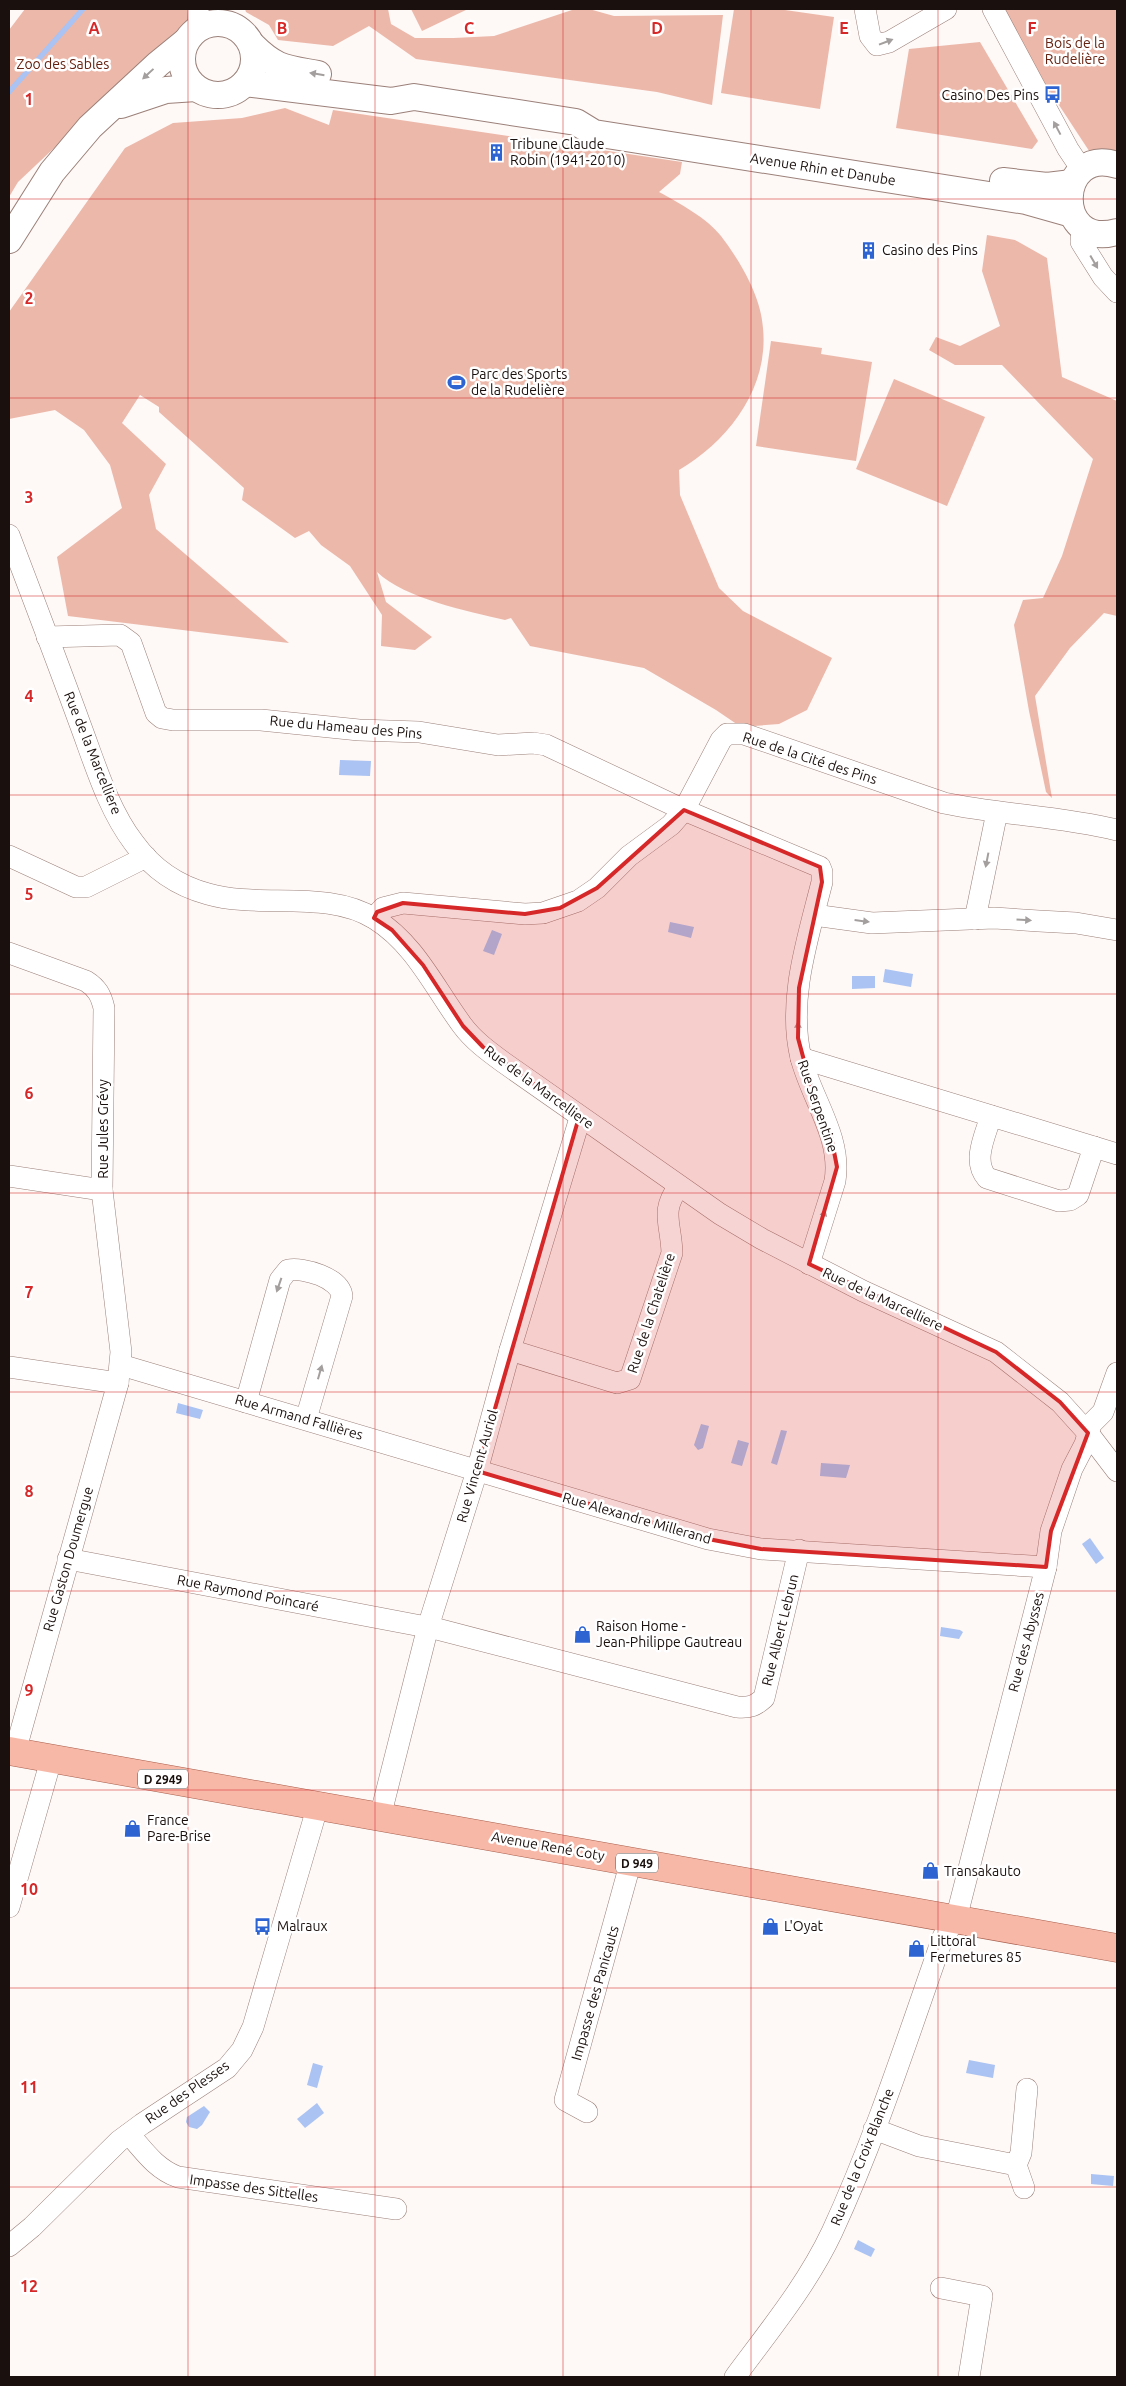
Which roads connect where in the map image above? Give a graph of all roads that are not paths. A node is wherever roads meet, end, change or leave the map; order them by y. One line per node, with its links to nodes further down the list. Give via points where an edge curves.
1 (865, 9): 2 (street, one-way to 2, via 870,36 877,45 889,42)
2 (946, 9)
3 (993, 9): 12 (street, one-way to 3, via 1068,149)
4 (194, 26): 5 (street, via 219,22 231,24 247,36); 7 (street, via 182,53 183,71); 9 (street, one-way to 9)
5 (252, 45): 6 (street, via 254,66); 8 (street, Avenue Rhin et Danube, one-way to 5, via 392,86 277,66)
6 (246, 83): 7 (street, via 230,93 219,95); 8 (street, Avenue Rhin et Danube, via 391,101)
7 (196, 88): 9 (street, via 166,90)
8 (414, 97): 10 (street, Avenue Rhin et Danube)
9 (113, 108): 15 (street, via 90,127 52,172)
10 (576, 122): 12 (street, Avenue Rhin et Danube, via 596,118 1046,186); 13 (street, Avenue Rhin et Danube, via 594,133 1026,201)
11 (1117, 165): 12 (street, Avenue Rhin et Danube, via 1097,163)
12 (1077, 177): 13 (street, via 1069,204)
13 (1077, 220): 14 (street, Avenue Rhin et Danube, via 1093,232 1104,235); 16 (street, one-way to 16, via 1082,242 1103,277)
14 (1117, 232)
15 (9, 240)
16 (1117, 289)
17 (9, 535): 18 (street, Rue de la Marcelliere)
18 (47, 636): 19 (street, Rue du Hameau des Pins, via 120,635 128,638 156,713 162,718 261,720 359,730 419,732 498,745 546,745); 23 (street, Rue de la Marcelliere, via 108,796 133,842)
19 (684, 810): 20 (street, Rue de la Cité des Pins, via 721,740 727,734 744,734 944,804); 24 (street, Rue Serpentine, via 820,866 822,882); 25 (street, Rue de la Cité des Pins, via 671,826 629,856 598,888 560,908 525,914 403,903 383,908)
20 (997, 812): 21 (street, Rue de la Cité des Pins); 26 (street, one-way to 26)
21 (1117, 830)
22 (9, 856): 23 (street, via 76,887 86,888)
23 (146, 857): 25 (street, Rue de la Marcelliere, via 163,873 207,894 342,906)
24 (814, 915): 26 (street, one-way to 26, via 872,923); 29 (street, Rue Serpentine, one-way to 24, via 799,988)
25 (374, 918): 31 (street, Rue de la Marcelliere, via 392,930 417,958 463,1026 483,1047)
26 (975, 919): 27 (street, one-way to 27, via 1076,923)
27 (1117, 930)
28 (9, 953): 36 (street, Rue Jules Grévy, via 86,981 101,996 104,1008)
29 (801, 1058): 30 (street); 37 (street, Rue Serpentine, one-way to 29, via 837,1167 836,1150)
30 (991, 1116): 32 (street); 32 (street, via 978,1162 981,1171 987,1178 1059,1201 1078,1195)
31 (580, 1118): 35 (street, Rue de la Marcelliere); 38 (street, Rue Vincent Auriol)
32 (1094, 1147): 33 (street)
33 (1117, 1154)
34 (9, 1176): 36 (street)
35 (679, 1186): 37 (street, Rue de la Marcelliere, via 720,1214); 38 (street, Rue de la Chatelière, via 668,1201 672,1253 630,1379 618,1383)
36 (102, 1190): 41 (street, Rue Jules Grévy)
37 (809, 1264): 44 (street, Rue de la Marcelliere, via 996,1352 1060,1402)
38 (510, 1350): 46 (street, Rue Vincent Auriol)
39 (9, 1367): 41 (street, Rue Armand Fallières)
40 (1117, 1373): 44 (street, Rue des Abysses, via 1102,1412)
41 (119, 1374): 42 (street, Rue Armand Fallières); 48 (street, Rue Gaston Doumergue)
42 (246, 1402): 43 (street, Rue Armand Fallières); 43 (street, one-way to 42, via 342,1296 341,1290 331,1280 295,1269 288,1270 280,1280)
43 (306, 1419): 46 (street, Rue Armand Fallières)
44 (1088, 1433): 45 (street, Rue de la Marcelliere); 49 (street, Rue des Abysses, via 1051,1531)
45 (1117, 1470)
46 (477, 1471): 47 (street, Rue Alexandre Millerand, via 708,1539 761,1549); 50 (street, Rue Vincent Auriol)
47 (799, 1550): 49 (street); 50 (street, Rue Albert Lebrun, via 764,1698 755,1706 737,1707)
48 (68, 1559): 50 (street, Rue Raymond Poincaré); 51 (street, Rue Gaston Doumergue)
49 (1046, 1567): 57 (street, Rue des Abysses)
50 (428, 1627): 54 (street, Rue Vincent Auriol)
51 (12, 1752): 52 (main road, Avenue René Coty / D 2949)
52 (51, 1760): 53 (main road, Avenue René Coty / D 2949); 56 (street)
53 (318, 1806): 54 (main road, Avenue René Coty / D 949); 62 (street, Rue des Plesses, via 252,2027 242,2050 227,2068)
54 (380, 1816): 55 (main road, Avenue René Coty / D 949)
55 (631, 1861): 57 (main road, Avenue René Coty / D 949); 60 (street, Impasse des Panicauts, via 565,2100)
56 (9, 1907)
57 (956, 1919): 58 (main road, Avenue René Coty / D 949); 61 (street, Rue de la Croix Blanche, via 943,1937)
58 (1117, 1948)
59 (1027, 2089): 63 (street, via 1021,2153)
60 (587, 2112)
61 (874, 2129): 63 (street, via 919,2146); 68 (street, Rue de la Croix Blanche, via 826,2242 797,2293)
62 (129, 2134): 65 (street, Impasse des Sittelles, via 156,2165 178,2177); 66 (street, Rue des Plesses)
63 (1016, 2165): 64 (street)
64 (1024, 2188)
65 (396, 2209)
66 (9, 2246)
67 (942, 2288): 69 (street, via 982,2296)
68 (735, 2377)
69 (969, 2377)

